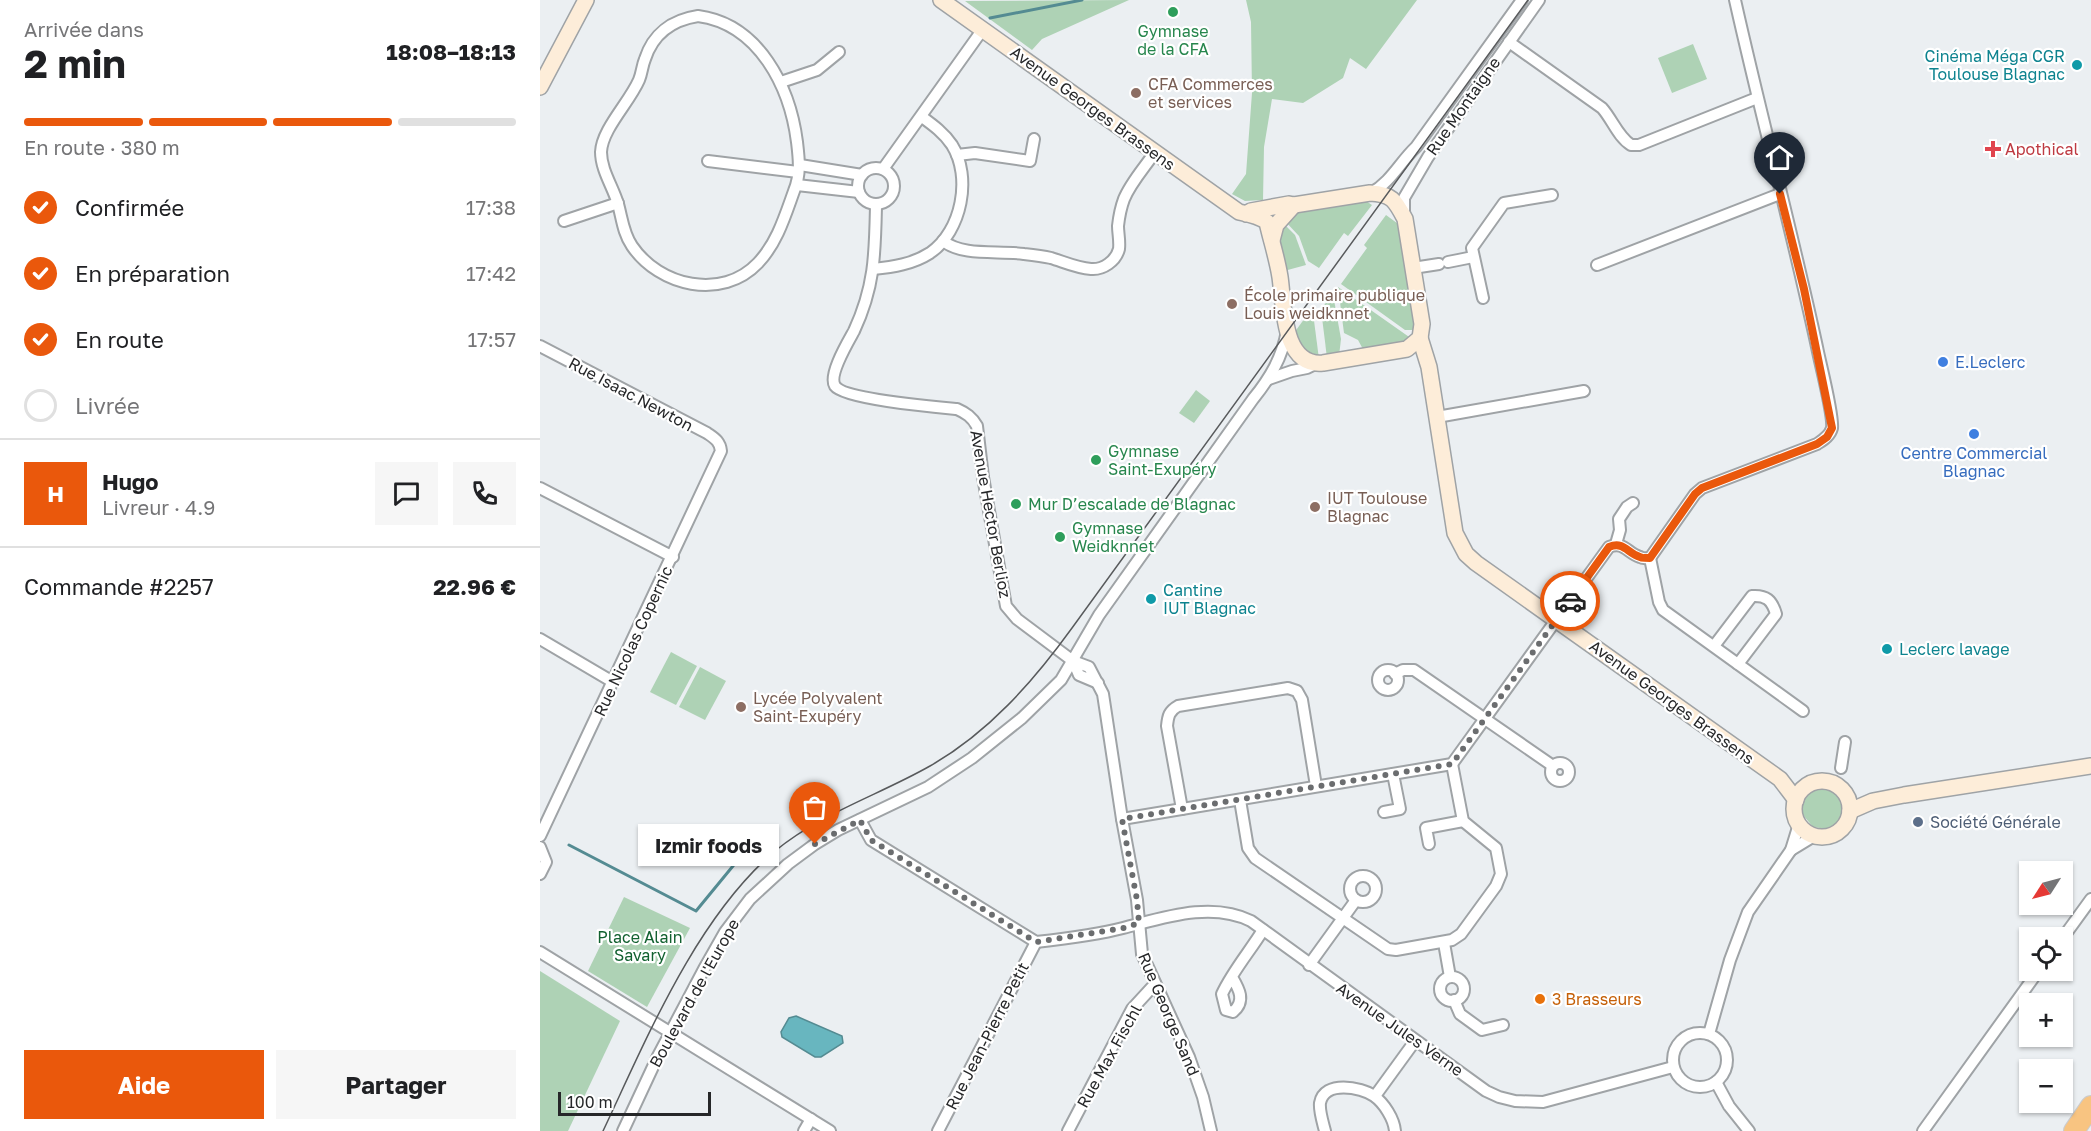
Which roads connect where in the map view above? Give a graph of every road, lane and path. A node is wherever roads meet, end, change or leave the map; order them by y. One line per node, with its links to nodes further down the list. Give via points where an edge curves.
1 (585, 0): 10 (street)
2 (941, 0): 6 (street, Avenue Georges Brassens)
3 (1522, 0): 22 (street, Rue Montaigne, via 1416,147 1386,183)
4 (1539, 0): 7 (street, Rue Montaigne)
5 (1735, 0): 11 (street)
6 (982, 29): 12 (street); 14 (street, Avenue Georges Brassens)
7 (1509, 42): 11 (street, via 1602,108 1630,145 1639,145); 29 (street, Rue Montaigne, via 1408,188)
8 (839, 52): 9 (street, via 817,70)
9 (781, 82): 17 (street, via 795,128); 25 (street, via 755,47 727,24 698,16 683,19 660,33 651,44 633,93 602,144 603,165)
10 (540, 87)
11 (1757, 98): 23 (street)
12 (922, 117): 15 (street, via 945,135); 18 (street)
13 (1034, 139): 15 (street, via 1030,161 975,153)
14 (1155, 152): 28 (street, Avenue Georges Brassens, via 1239,212); 31 (street, via 1124,200 1119,249 1098,269 1024,254 966,251)
15 (957, 155): 31 (street, via 961,201)
16 (708, 160): 17 (street)
17 (799, 168): 19 (street); 20 (street)
18 (883, 169): 19 (street, via 875,167); 26 (street, via 889,172 895,186 890,199)
19 (862, 175): 21 (street)
20 (797, 185): 21 (street); 25 (street, via 771,248 757,265 743,275 712,285 677,281 643,260 626,235)
21 (859, 192): 26 (street)
22 (1370, 193): 27 (street); 29 (street, via 1391,198)
23 (1780, 194): 34 (street); 52 (street, via 1832,428 1817,444 1702,488)
24 (1552, 195): 33 (street, via 1504,202 1472,248)
25 (618, 203): 30 (street)
26 (876, 205): 36 (street, Avenue Hector Berlioz)
27 (1294, 206): 28 (street); 32 (street, via 1276,225)
28 (1250, 214): 32 (street, Avenue Georges Brassens, via 1267,222)
29 (1405, 219): 35 (street)
30 (564, 221)
31 (943, 241): 36 (street, via 916,260)
32 (1271, 243): 38 (street)
33 (1473, 257): 35 (street); 37 (street)
34 (1597, 265)
35 (1413, 268): 39 (street, via 1422,324)
36 (873, 269): 56 (street, Avenue Hector Berlioz, via 867,300 834,372 834,384 854,396 957,409 973,420 1006,606 1017,619)
37 (1483, 298)
38 (1287, 331): 43 (street, via 1299,354); 44 (street, via 1282,353)
39 (1420, 338): 41 (street); 42 (street, Avenue Georges Brassens)
40 (540, 346): 47 (street, Rue Isaac Newton, via 707,433)
41 (1407, 349): 42 (street); 43 (street)
42 (1425, 357): 46 (street, Avenue Georges Brassens)
43 (1315, 364): 44 (street)
44 (1269, 379): 56 (street, via 1099,615)
45 (1584, 391): 46 (street)
46 (1437, 417): 53 (street, Avenue Georges Brassens, via 1459,544 1476,563)
47 (720, 445): 51 (street, Rue Nicolas Copernic, via 719,457)
48 (540, 488): 51 (street)
49 (1634, 503): 50 (street, via 1618,519)
50 (1616, 544): 52 (street, via 1640,558); 53 (street, via 1602,555)
51 (672, 557): 59 (street, Rue Nicolas Copernic)
52 (1650, 558): 55 (street, via 1663,610)
53 (1556, 619): 61 (street); 68 (street, Avenue Georges Brassens)
54 (540, 639): 59 (street)
55 (1714, 646): 57 (street); 57 (street, via 1752,596 1762,596 1773,603 1776,614)
56 (1073, 661): 76 (street, Rue George Sand, via 1089,667 1103,694); 77 (street, Boulevard de l'Europe, via 1061,680 1022,718 972,758 928,787)
57 (1738, 664): 60 (street)
58 (1395, 674): 61 (street, via 1414,670)
59 (613, 682): 80 (street, Rue Nicolas Copernic)
60 (1803, 711)
61 (1485, 718): 63 (street); 64 (street)
62 (1845, 742): 66 (street)
63 (1452, 764): 67 (street); 78 (street)
64 (1553, 766)
65 (2091, 766): 73 (street)
66 (1841, 768)
67 (1393, 774): 70 (street); 75 (street, via 1400,809)
68 (1780, 778): 69 (street, Avenue Georges Brassens); 72 (street, Avenue Georges Brassens)
69 (1811, 783): 72 (street); 73 (street, via 1829,782 1839,787)
70 (1316, 786): 71 (street); 74 (street, via 1302,700 1297,691 1288,688 1178,706 1168,716 1167,726)
71 (1240, 800): 74 (street); 88 (street, via 1248,848 1256,858)
72 (1796, 800): 79 (street)
73 (1849, 803): 81 (street, via 1844,826 1833,835)
74 (1182, 809): 76 (street)
75 (1384, 812)
76 (1122, 819): 89 (street, Rue George Sand)
77 (860, 820): 92 (street, via 871,840); 102 (street, Boulevard de l'Europe, via 788,864 750,899 724,932)
78 (1463, 821): 82 (street, via 1426,828); 93 (street, via 1496,848 1501,874 1461,934)
79 (1798, 824): 81 (street); 84 (street)
80 (540, 836)
81 (1814, 836): 84 (street)
82 (1429, 844)
83 (540, 847): 85 (street, via 546,862)
84 (1791, 850): 103 (street, via 1748,912)
85 (540, 874)
86 (2091, 899): 90 (street)
87 (1356, 900): 88 (street)
88 (1343, 919): 93 (street, via 1388,949); 95 (street)
89 (1139, 923): 91 (street, Avenue Jules Verne, via 1209,911 1227,912); 92 (street, Avenue Jules Verne); 99 (street, Rue George Sand, via 1142,954)
90 (2071, 927)
91 (1263, 930): 95 (street, Avenue Jules Verne); 96 (street)
92 (1036, 942): 113 (street, Rue Jean-Pierre Petit)
93 (1444, 943): 97 (street)
94 (540, 952): 102 (street)
95 (1309, 964): 104 (street, Avenue Jules Verne)
96 (1232, 977)
97 (1450, 977): 100 (street, via 1440,988 1446,999); 100 (street, via 1457,978 1464,987 1463,994)
98 (2031, 981): 119 (street)
99 (1155, 984): 114 (street, Rue Max Fischl, via 1132,1009); 115 (street, Rue George Sand, via 1189,1057)
100 (1454, 1000): 101 (street, via 1460,1014 1482,1030)
101 (1503, 1025)
102 (670, 1033): 109 (street); 110 (street, Boulevard de l'Europe)
103 (1709, 1034): 105 (street, via 1697,1033 1683,1039 1674,1052); 106 (street, via 1719,1040 1727,1058)
104 (1415, 1041): 105 (street, Avenue Jules Verne, via 1486,1090 1515,1101 1543,1102); 107 (street)
105 (1673, 1067): 106 (street, via 1687,1084 1702,1087)
106 (1716, 1082): 118 (street)
107 (1375, 1096): 116 (street, via 1350,1088 1329,1091 1320,1103); 117 (street, via 1386,1109)
108 (2091, 1106): 120 (highway)
109 (811, 1119): 111 (street); 112 (street)
110 (623, 1131)
111 (804, 1131)
112 (830, 1131)
113 (938, 1131)
114 (1068, 1131)
115 (1211, 1131)
116 (1325, 1131)
117 (1395, 1131)
118 (1749, 1131)
119 (1923, 1131)
120 (2074, 1131)

